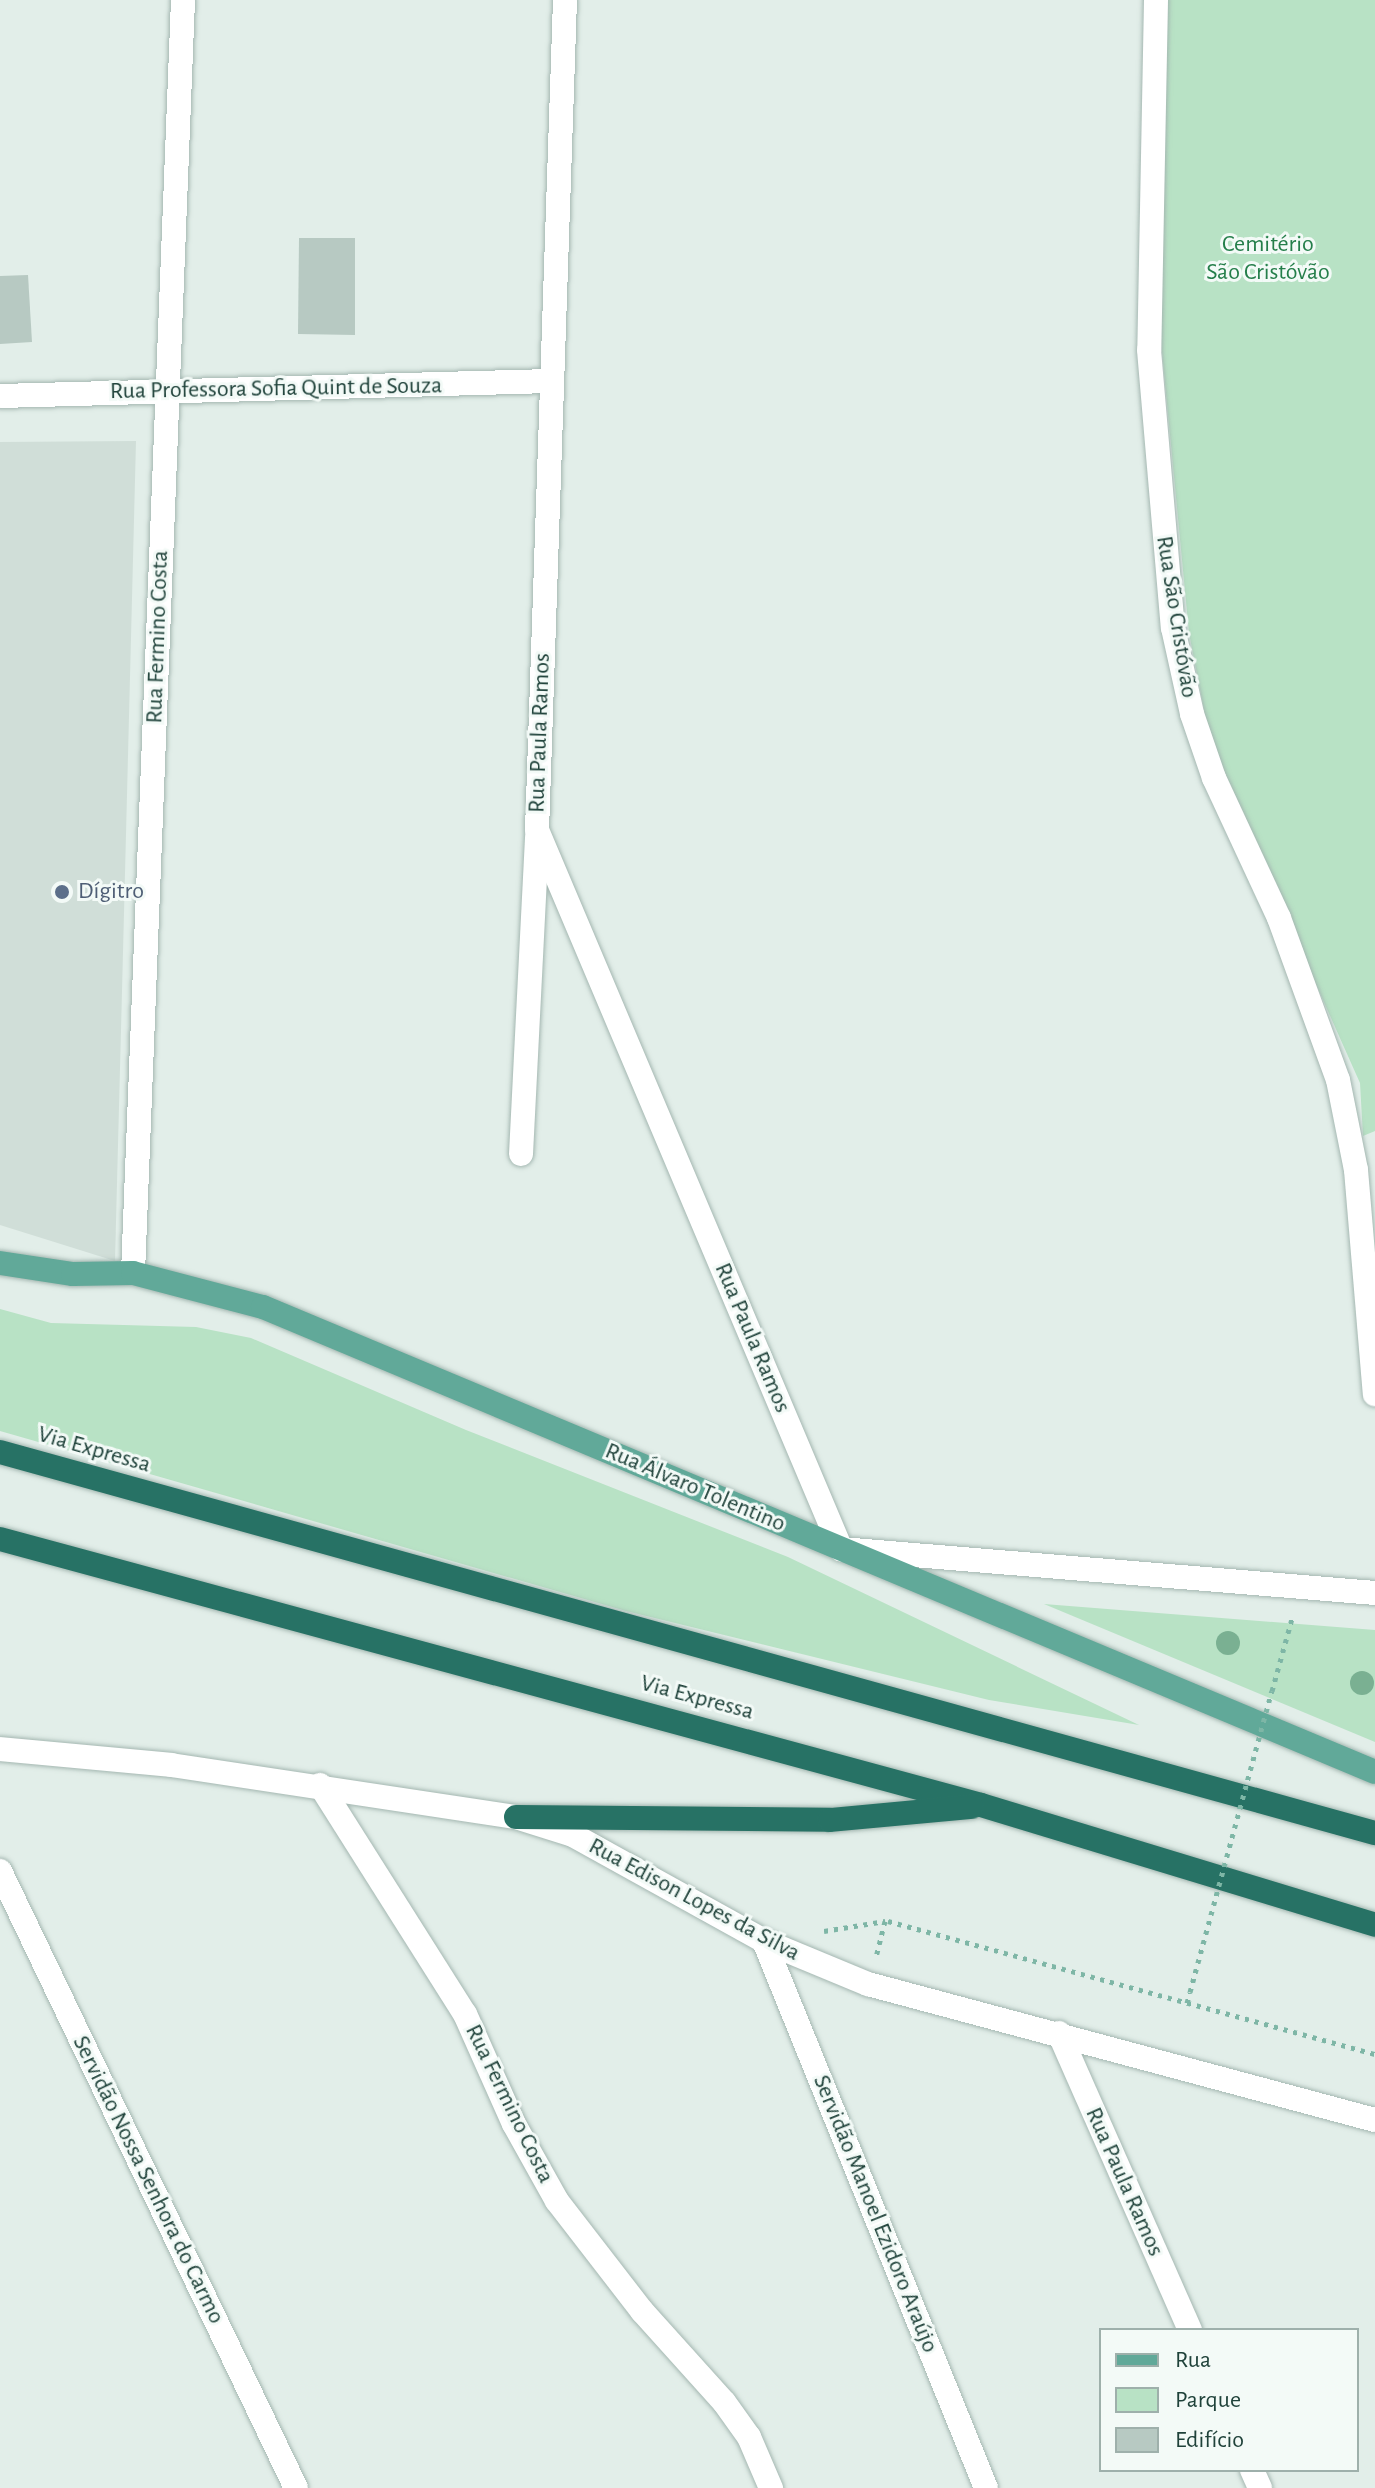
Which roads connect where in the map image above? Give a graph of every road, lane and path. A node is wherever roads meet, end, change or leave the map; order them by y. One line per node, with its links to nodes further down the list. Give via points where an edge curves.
1 (183, 0): 5 (street, Rua Fermino Costa)
2 (565, 0): 4 (street, Rua Paula Ramos)
3 (1156, 0): 9 (street, Rua São Cristóvão, via 1149,350 1173,628 1192,714 1214,778 1279,918)
4 (551, 381): 5 (street, Rua Professora Sofia Quint de Souza); 7 (street, Rua Paula Ramos)
5 (167, 391): 6 (street, Rua Professora Sofia Quint de Souza); 11 (street, Rua Fermino Costa)
6 (0, 396)
7 (537, 830): 8 (street); 15 (street, Rua Paula Ramos)
8 (521, 1154)
9 (1366, 1166): 12 (street, Rua São Cristóvão)
10 (0, 1263): 11 (main road, Rua Álvaro Tolentino, via 73,1274)
11 (133, 1273): 15 (main road, Rua Álvaro Tolentino, via 263,1307)
12 (1375, 1394)
13 (0, 1452): 23 (highway, Via Expressa)
14 (0, 1539): 21 (highway, Via Expressa)
15 (841, 1549): 16 (street); 19 (main road, Rua Álvaro Tolentino)
16 (1300, 1587): 17 (street); 28 (path, bridge)
17 (1375, 1593)
18 (0, 1749): 20 (street, Rua Edison Lopes da Silva)
19 (1375, 1772)
20 (320, 1785): 22 (street, Rua Edison Lopes da Silva); 34 (street, Rua Fermino Costa, via 465,2014 514,2124 557,2201 642,2311 724,2402 749,2437)
21 (981, 1805): 22 (highway, via 830,1820); 26 (highway, Via Expressa)
22 (516, 1817): 27 (street, Rua Edison Lopes da Silva, via 573,1835 626,1861)
23 (1375, 1833)
24 (0, 1871): 33 (street, Servidão Nossa Senhora do Carmo)
25 (888, 1921): 28 (path)
26 (1375, 1925)
27 (764, 1941): 29 (street, Rua Edison Lopes da Silva, via 868,1984); 35 (street, Servidão Manoel Ezidoro Araújo)
28 (1187, 2003): 30 (path)
29 (1059, 2033): 31 (street, Rua Edison Lopes da Silva); 32 (street, Rua Paula Ramos)
30 (1375, 2054)
31 (1375, 2120)
32 (1189, 2328)
33 (296, 2488)
34 (771, 2488)
35 (986, 2488)

